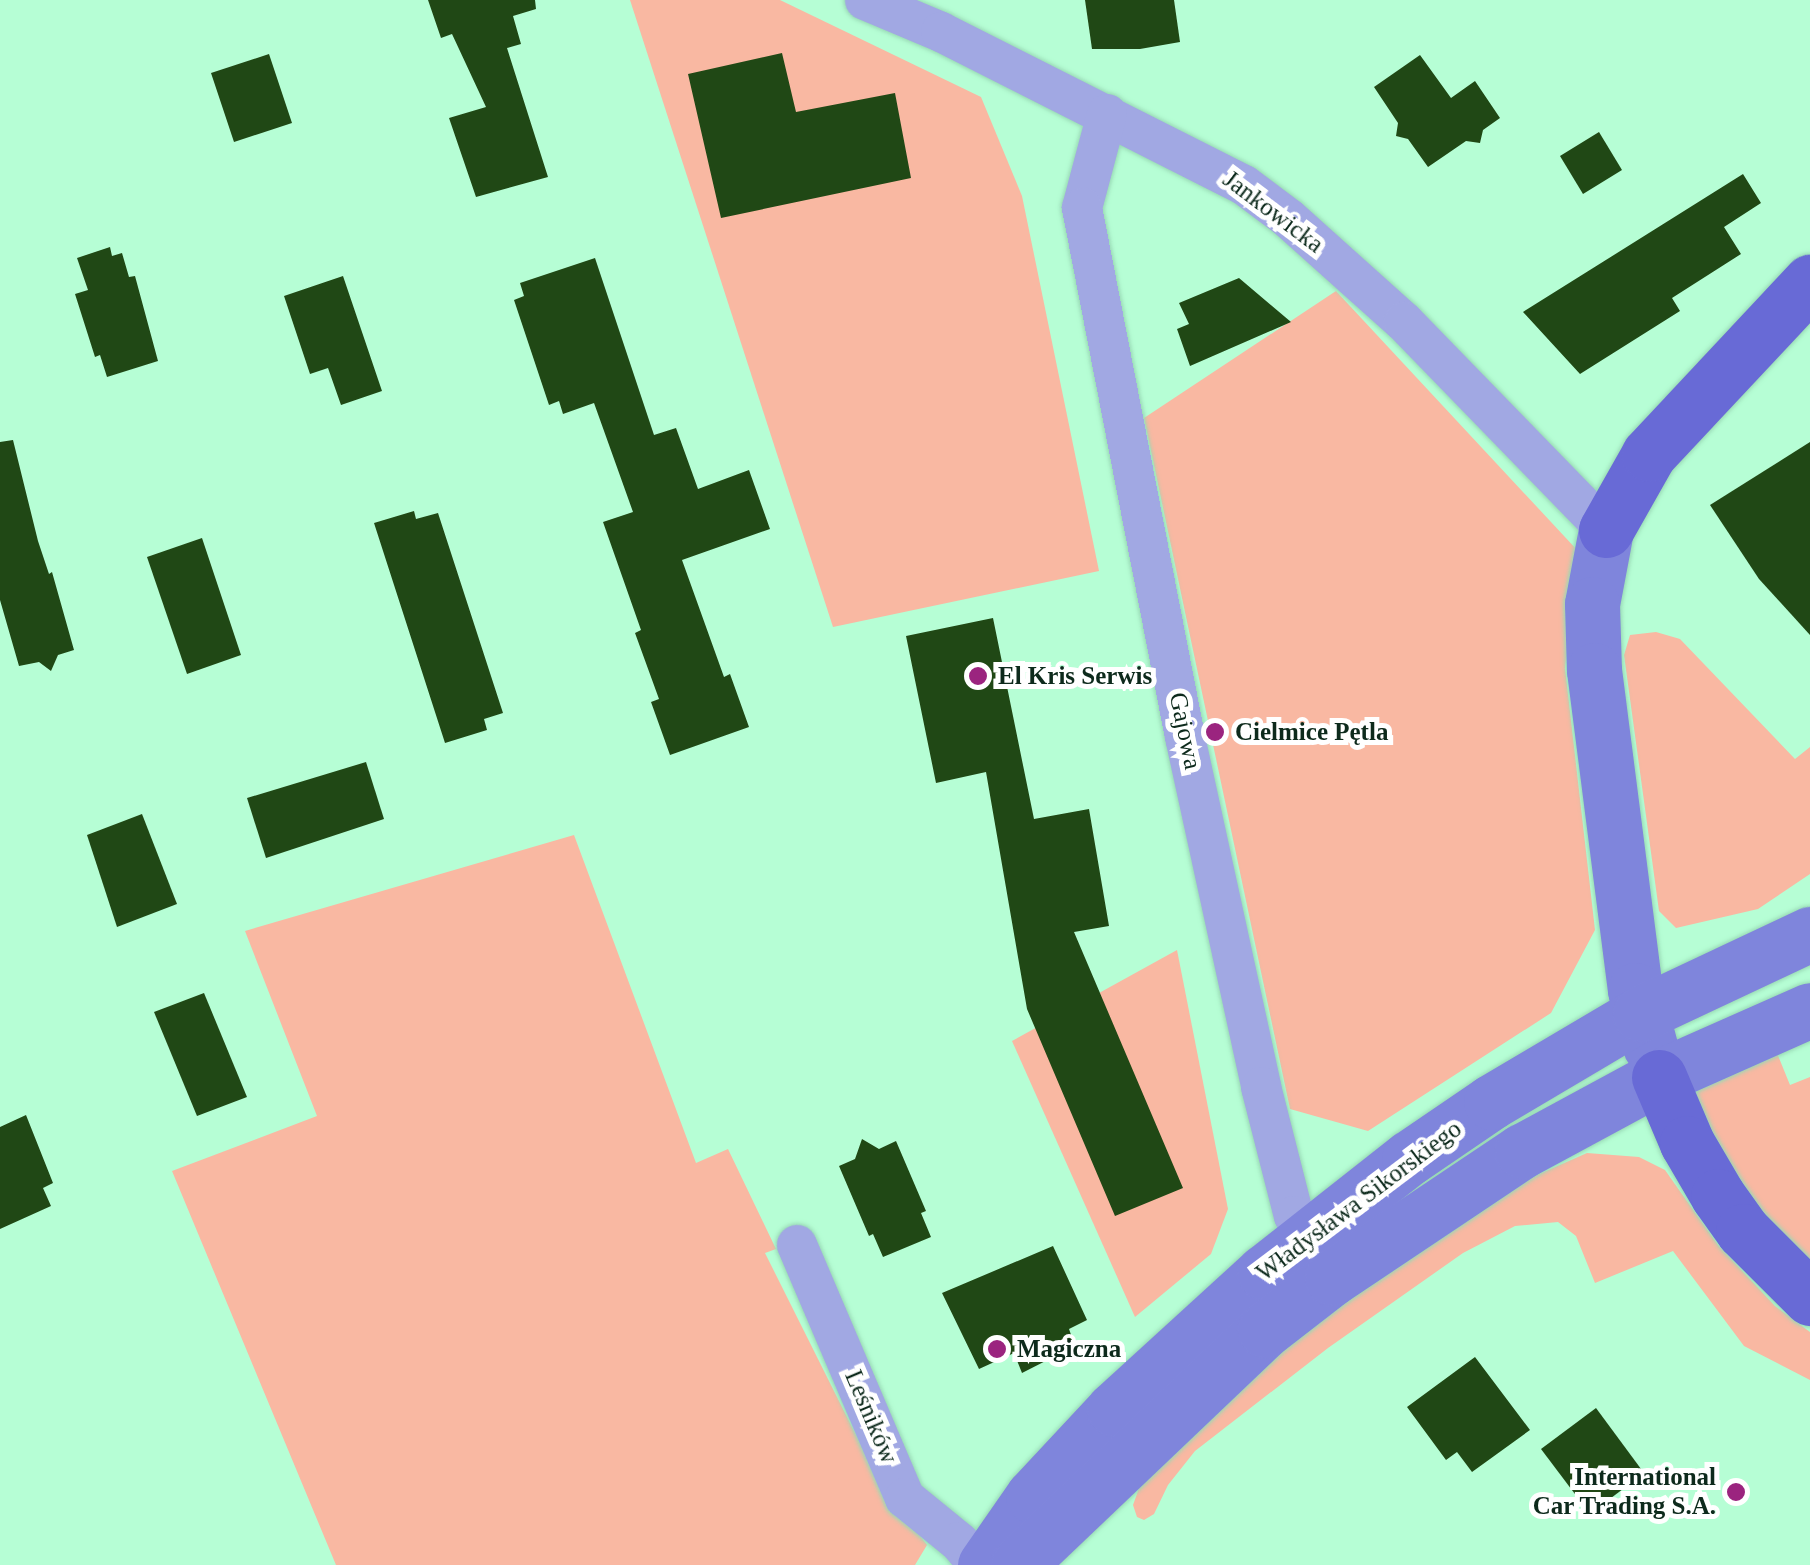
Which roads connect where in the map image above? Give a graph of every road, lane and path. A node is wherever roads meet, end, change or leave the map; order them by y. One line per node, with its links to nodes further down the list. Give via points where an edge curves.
1 (865, 0): 2 (street, Jankowicka)
2 (1107, 114): 4 (street, Jankowicka, via 1244,186 1288,218 1461,377); 10 (street, Gajowa, via 1082,208 1273,1139)
3 (1810, 282): 4 (main road, via 1649,454)
4 (1606, 530): 7 (street, via 1595,576 1592,643)
5 (1810, 934): 7 (street, Władysława Sikorskiego)
6 (1810, 1010): 8 (street, Władysława Sikorskiego)
7 (1640, 1014): 8 (street); 10 (street, Władysława Sikorskiego, via 1450,1129)
8 (1659, 1077): 10 (street, Władysława Sikorskiego); 11 (main road, via 1718,1196 1742,1231)
9 (798, 1244): 12 (street, Leśników, via 906,1498)
10 (1319, 1259): 12 (street, Władysława Sikorskiego, via 1114,1409 1033,1496); 13 (street, Władysława Sikorskiego, via 1265,1330)
11 (1810, 1298)
12 (982, 1565)
13 (1018, 1565)

